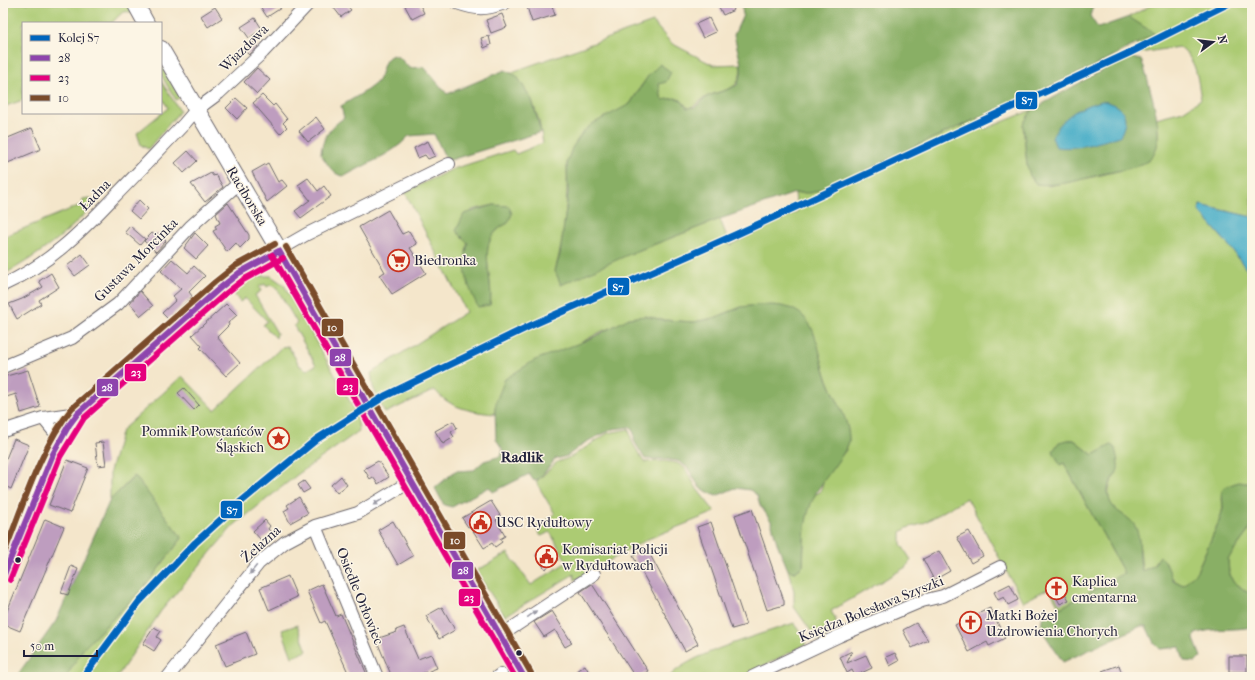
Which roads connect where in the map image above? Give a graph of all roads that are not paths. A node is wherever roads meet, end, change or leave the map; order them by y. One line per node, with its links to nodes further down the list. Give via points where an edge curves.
1 (135, 3): 5 (main road)
2 (309, 3): 7 (street, Wjazdowa, via 263,52 219,93)
3 (457, 3): 4 (street, via 474,9)
4 (505, 3)
5 (145, 22)
6 (162, 51): 7 (main road, Raciborska)
7 (196, 110): 9 (main road, Raciborska); 11 (street, Ładna, via 81,232 58,252)
8 (449, 164): 10 (street, via 307,234)
9 (240, 183): 10 (main road, Raciborska); 12 (street, Gustawa Morcinka, via 190,228 118,304 72,338)
10 (279, 251): 13 (street, via 220,288); 17 (main road, Raciborska)
11 (3, 285)
12 (3, 367)
13 (78, 413): 14 (street); 16 (street)
14 (43, 418): 15 (street); 16 (street)
15 (3, 432)
16 (61, 440): 20 (street)
17 (410, 481): 18 (street, Żelazna, one-way to 18, via 358,513); 24 (main road, Raciborska)
18 (315, 526): 25 (street, Żelazna, one-way to 25, via 285,542 259,563); 26 (street, Osiedle Orłowiec)
19 (3, 537): 20 (street)
20 (17, 542): 23 (street)
21 (1000, 567): 28 (street, Księdza Bolesława Szyszki, via 943,596 839,636)
22 (594, 574): 24 (street, one-way to 22)
23 (3, 577)
24 (500, 636): 27 (main road, Raciborska)
25 (171, 676)
26 (377, 677)
27 (524, 677)
28 (752, 677)

